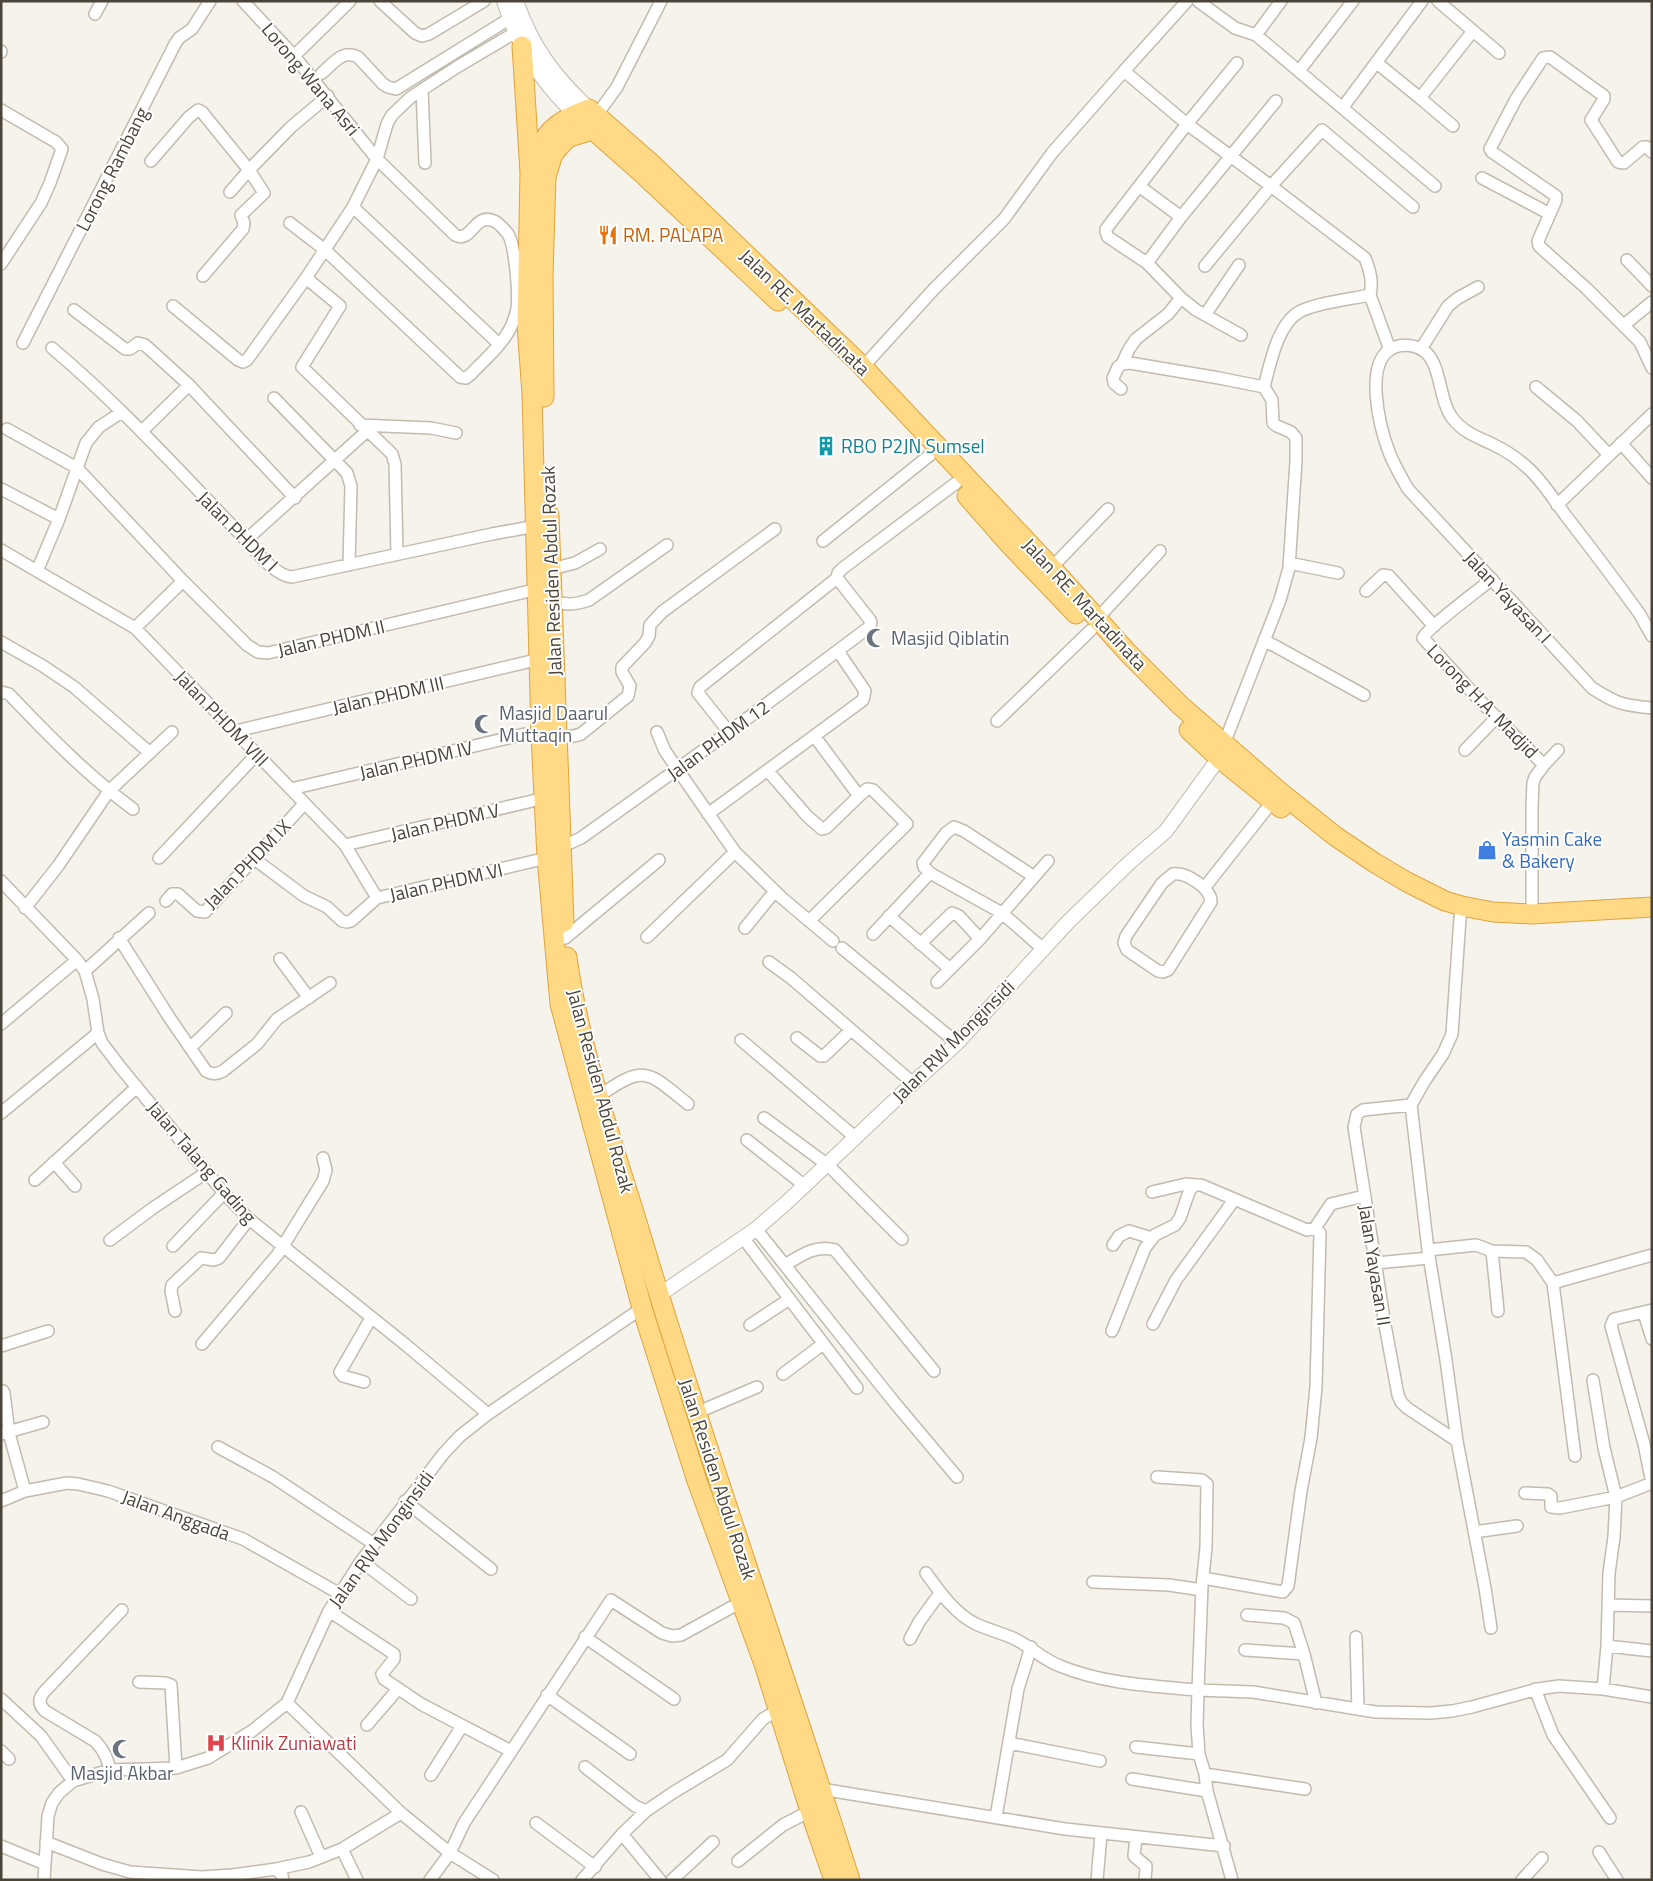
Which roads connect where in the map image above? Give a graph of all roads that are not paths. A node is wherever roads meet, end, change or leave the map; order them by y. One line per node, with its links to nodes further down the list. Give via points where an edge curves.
1 (102, 1): 16 (street)
2 (210, 1): 74 (street, Lorong Rambang, via 192,29 175,44)
3 (243, 1): 22 (street, Lorong Wana Asri)
4 (350, 1): 22 (street)
5 (380, 1): 6 (street, via 422,36)
6 (484, 1)
7 (504, 1): 17 (street)
8 (516, 1): 34 (street, via 526,28 546,63)
9 (661, 1): 34 (street, via 618,87)
10 (1187, 1): 25 (street)
11 (1198, 1): 19 (street, via 1235,28)
12 (1281, 1): 19 (street)
13 (1353, 1): 26 (street)
14 (1422, 1): 23 (street)
15 (1438, 1): 18 (street)
16 (95, 14)
17 (510, 19): 20 (street); 27 (street, via 396,89 383,84 352,54 343,54)
18 (1473, 31): 21 (street); 30 (street)
19 (1256, 35): 26 (street)
20 (519, 39): 28 (street); 34 (street, via 549,87); 43 (highway)
21 (1499, 53)
22 (294, 56): 29 (street, Lorong Wana Asri)
23 (1377, 63): 30 (street); 32 (street)
24 (1237, 64): 35 (street)
25 (1124, 71): 35 (street); 81 (street, via 1052,153 1004,218)
26 (1299, 71): 32 (street)
27 (322, 73)
28 (422, 90): 39 (street, via 389,120); 41 (street)
29 (328, 96): 39 (street, Lorong Wana Asri); 42 (street)
30 (1420, 98): 36 (street)
31 (1276, 101): 38 (street)
32 (1343, 107): 47 (street)
33 (1, 110): 57 (street, via 56,142 62,149 41,203)
34 (591, 119): 43 (highway, via 564,118 548,133 537,151); 62 (highway, Jalan RE. Martadinata, via 654,166); 119 (highway, Jalan Residen Abdul Rozak, via 560,144 553,154 545,182 544,396)
35 (1187, 124): 38 (street); 45 (street)
36 (1453, 126)
37 (1652, 152): 51 (street, via 1643,147 1624,163 1618,162 1591,120 1604,96 1550,57 1545,57 1516,100 1490,149 1557,198)
38 (1231, 158): 46 (street); 52 (street)
39 (377, 159): 49 (street); 70 (street, Lorong Wana Asri, via 455,235 466,236 479,222 487,219 503,228 512,246 517,296)
40 (151, 161): 42 (street, via 198,110)
41 (425, 163)
42 (249, 170): 48 (street); 60 (street, via 264,193 241,216 243,229)
43 (530, 173): 70 (highway, Jalan Residen Abdul Rozak)
44 (1482, 178): 51 (street)
45 (1140, 186): 52 (street); 56 (street, via 1106,232 1108,237)
46 (1271, 186): 50 (street, via 1322,130); 59 (street); 66 (street, via 1365,258 1372,282)
47 (1435, 186)
48 (230, 192)
49 (353, 207): 54 (street); 75 (street)
50 (1413, 207)
51 (1550, 214): 72 (street, via 1539,246)
52 (1181, 217): 56 (street)
53 (290, 223): 54 (street)
54 (325, 250): 61 (street); 75 (street, via 460,377 466,378 471,374)
55 (1627, 260): 63 (street)
56 (1147, 263): 65 (street)
57 (1, 264)
58 (1239, 265): 71 (street)
59 (1205, 266)
60 (203, 276)
61 (306, 278): 68 (street, via 244,362); 91 (street, via 340,306 302,367)
62 (763, 279): 81 (highway, Jalan RE. Martadinata); 90 (highway)
63 (1652, 286)
64 (1478, 287): 77 (street, via 1448,306)
65 (1181, 298): 71 (street); 80 (street, via 1168,314 1136,339)
66 (1372, 301): 78 (street); 84 (street, via 1304,309 1293,316 1273,352)
67 (1652, 302): 72 (street)
68 (173, 306)
69 (74, 310): 83 (street, via 126,349 138,343 145,345)
70 (522, 312): 75 (street); 107 (highway, Jalan Residen Abdul Rozak, via 532,394)
71 (1205, 315): 73 (street)
72 (1624, 325): 79 (street)
73 (1241, 335)
74 (23, 343)
75 (499, 344)
76 (52, 348): 88 (street, Jalan PHDM I)
77 (1421, 349): 78 (street, via 1408,345); 104 (street, via 1433,362 1444,403 1454,420 1468,433 1522,462)
78 (1390, 350): 123 (street, Jalan Yayasan I, via 1379,364 1376,388 1377,406 1389,452 1413,496)
79 (1649, 354): 82 (street)
80 (1122, 364): 84 (street, via 1146,365); 86 (street, via 1113,378)
81 (863, 367): 90 (highway, Jalan RE. Martadinata)
82 (1652, 368)
83 (189, 385): 93 (street); 103 (street)
84 (1264, 387): 116 (street, via 1272,400 1273,423 1296,438)
85 (1536, 388): 97 (street, via 1577,421)
86 (1121, 389)
87 (274, 398): 98 (street)
88 (122, 412): 93 (street, Jalan PHDM I); 99 (street, via 93,434 86,443)
89 (1652, 414): 95 (street)
90 (906, 422): 96 (highway); 118 (highway, Jalan RE. Martadinata)
91 (364, 428): 94 (street, via 431,428); 98 (street); 115 (street, via 394,458)
92 (7, 429): 99 (street, Jalan PHDM II)
93 (142, 431): 109 (street, Jalan PHDM I)
94 (456, 433)
95 (1621, 443): 97 (street); 100 (street)
96 (930, 454): 101 (highway); 110 (street)
97 (1609, 455): 104 (street)
98 (335, 460): 103 (street); 117 (street, via 346,473 351,486)
99 (77, 468): 106 (street); 124 (street, Jalan PHDM II)
100 (1652, 478)
101 (956, 483): 122 (street, via 843,568); 128 (highway, via 1010,545)
102 (1, 489): 106 (street)
103 (295, 498): 109 (street)
104 (1558, 505): 131 (street, via 1640,613)
105 (1108, 509): 118 (street, via 1060,560)
106 (59, 519): 120 (street)
107 (536, 526): 115 (street, Jalan PHDM I); 125 (highway, Jalan Residen Abdul Rozak)
108 (775, 529): 145 (street, Jalan PHDM IV, via 652,622 648,640 622,667 630,686 628,696 580,734)
109 (246, 540): 117 (street, Jalan PHDM I, via 284,576)
110 (823, 541)
111 (667, 545): 127 (street, via 588,600 574,605)
112 (600, 549): 119 (street, via 575,563)
113 (1, 550): 120 (street, Jalan PHDM VIII)
114 (1160, 551): 128 (street)
115 (397, 554): 117 (street, Jalan PHDM I)
116 (1289, 563): 121 (street); 132 (street, via 1285,586)
117 (349, 565)
118 (1050, 566): 128 (highway, Jalan RE. Martadinata)
119 (551, 569): 127 (highway, Jalan Residen Abdul Rozak)
120 (38, 571): 130 (street, Jalan PHDM VIII)
121 (1338, 573)
122 (838, 578): 134 (street, Jalan PHDM 12, via 871,623); 144 (street, via 699,689 698,693)
123 (1492, 578): 129 (street, Lorong H.A. Madjid); 138 (street, Jalan Yayasan I, via 1592,688 1615,702)
124 (183, 581): 125 (street, Jalan PHDM II, via 248,646 262,653); 130 (street)
125 (538, 589): 135 (highway, Jalan Residen Abdul Rozak)
126 (1366, 591): 129 (street, via 1383,575 1389,576)
127 (552, 601): 145 (highway, Jalan Residen Abdul Rozak)
128 (1094, 624): 140 (street); 149 (highway, via 1173,714)
129 (1434, 626): 139 (street, Lorong H.A. Madjid, via 1424,635 1424,640)
130 (135, 628): 141 (street, Jalan PHDM VIII)
131 (1652, 636)
132 (1264, 640): 137 (street); 149 (street)
133 (1, 642): 150 (street, via 74,687)
134 (838, 652): 144 (street, Jalan PHDM 12); 146 (street, via 866,695 862,702)
135 (540, 659): 141 (street, Jalan PHDM III); 145 (highway, Jalan Residen Abdul Rozak)
136 (1, 692): 156 (street, via 9,694)
137 (1364, 695)
138 (1652, 708)
139 (1496, 717): 147 (street); 152 (street, Lorong H.A. Madjid)
140 (997, 721)
141 (236, 731): 151 (street, Jalan PHDM VIII)
142 (172, 732): 150 (street)
143 (657, 732): 153 (street)
144 (729, 732): 153 (street, Jalan PHDM 12)
145 (549, 736): 155 (street, Jalan PHDM IV, via 525,734); 158 (highway, Jalan Residen Abdul Rozak); 164 (highway, Jalan Residen Abdul Rozak)
146 (815, 737): 154 (street); 157 (street)
147 (1465, 750)
148 (1558, 750): 152 (street, Lorong H.A. Madjid)
149 (1222, 751): 159 (highway); 163 (highway); 195 (street, Jalan RW Monginsidi, via 1166,832 1130,862)
150 (150, 753): 156 (street)
151 (256, 755): 155 (street, Jalan PHDM VIII); 167 (street)
152 (1544, 765): 184 (street, Lorong H.A. Madjid, via 1533,783)
153 (678, 770): 162 (street); 164 (street, Jalan PHDM 12, via 581,838)
154 (768, 771): 157 (street, via 822,829); 162 (street)
155 (291, 790): 160 (street, Jalan PHDM VIII)
156 (109, 791): 161 (street); 180 (street)
157 (859, 796): 187 (street, via 872,789 907,824)
158 (545, 798): 165 (street, Jalan PHDM V); 169 (highway, Jalan Residen Abdul Rozak)
159 (1272, 802): 163 (highway); 175 (street)
160 (304, 804): 165 (street, Jalan PHDM VIII); 168 (street, Jalan PHDM IX)
161 (133, 809)
162 (708, 814): 166 (street)
163 (1303, 817): 181 (highway, via 1356,861 1407,894 1446,914)
164 (562, 843): 192 (highway, Jalan Residen Abdul Rozak)
165 (345, 845): 177 (street, Jalan PHDM VIII)
166 (735, 852): 176 (street); 190 (street)
167 (159, 858)
168 (254, 858): 177 (street, Jalan PHDM VI, via 292,888 327,907 345,922 351,921); 178 (street, Jalan PHDM IX, via 205,912 197,911 178,894 172,894)
169 (547, 858): 177 (street, Jalan PHDM VI); 251 (highway, Jalan Residen Abdul Rozak, via 560,1004)
170 (659, 860): 192 (street)
171 (1048, 861): 173 (street)
172 (930, 873): 173 (street, via 924,867 924,861 946,833 954,828 964,830); 183 (street); 185 (street)
173 (1033, 876): 183 (street)
174 (1, 881): 180 (street, Jalan Talang Gading)
175 (1205, 887): 175 (street, via 1181,874 1170,876 1126,936 1125,948 1158,970 1168,970 1210,905 1211,898)
176 (775, 891): 187 (street); 188 (street)
177 (377, 898)
178 (166, 901)
179 (1652, 907): 184 (highway)
180 (25, 908): 197 (street, Jalan Talang Gading)
181 (1461, 912): 184 (highway); 186 (highway, via 1483,923 1533,926); 216 (street, via 1452,1034 1444,1054)
182 (149, 913): 191 (street)
183 (1002, 913): 193 (street); 195 (street)
184 (1532, 914)
185 (889, 916): 189 (street); 194 (street)
186 (1652, 919)
187 (809, 921): 210 (street)
188 (745, 928)
189 (873, 934)
190 (647, 937)
191 (119, 938): 200 (street); 211 (street)
192 (565, 938): 214 (highway, Jalan Residen Abdul Rozak, via 579,1028)
193 (980, 939): 194 (street, via 959,916 952,913); 199 (street)
194 (920, 944): 199 (street)
195 (1043, 949): 210 (street, Jalan RW Monginsidi)
196 (280, 959): 203 (street)
197 (77, 960): 200 (street, Jalan Talang Gading); 205 (street)
198 (769, 962): 206 (street)
199 (950, 969): 201 (street)
200 (85, 972): 207 (street, Jalan Talang Gading)
201 (937, 982)
202 (330, 983): 203 (street)
203 (309, 998): 211 (street, via 277,1020 257,1044 218,1074 206,1072)
204 (226, 1013): 211 (street)
205 (1, 1024)
206 (851, 1030): 208 (street, via 824,1056); 212 (street)
207 (98, 1032): 213 (street, Jalan Talang Gading, via 109,1054); 217 (street)
208 (797, 1038)
209 (742, 1040): 219 (street)
210 (957, 1042): 212 (street, Jalan RW Monginsidi)
211 (190, 1048)
212 (912, 1082): 219 (street, Jalan RW Monginsidi)
213 (137, 1087): 222 (street); 224 (street, Jalan Talang Gading)
214 (600, 1096): 215 (street, via 628,1078 640,1075 657,1080); 249 (highway, Jalan Residen Abdul Rozak)
215 (688, 1104)
216 (1411, 1105): 231 (street, Jalan Yayasan II, via 1367,1109 1357,1114 1354,1126); 244 (street)
217 (1, 1113)
218 (764, 1118): 223 (street)
219 (856, 1138): 223 (street, Jalan RW Monginsidi)
220 (748, 1140): 228 (street)
221 (323, 1158): 242 (street, via 326,1170 323,1181)
222 (54, 1162): 225 (street); 227 (street)
223 (830, 1167): 228 (street, Jalan RW Monginsidi); 238 (street)
224 (207, 1172): 230 (street, Jalan Talang Gading); 239 (street)
225 (35, 1180)
226 (1196, 1185): 229 (street, via 1186,1184); 232 (street); 236 (street, via 1175,1226)
227 (75, 1186)
228 (805, 1186): 235 (street, Jalan RW Monginsidi)
229 (1152, 1192)
230 (224, 1193): 233 (street, Jalan Talang Gading); 241 (street)
231 (1364, 1196): 234 (street, via 1331,1204); 246 (street, Jalan Yayasan II)
232 (1234, 1200): 234 (street, via 1304,1230); 256 (street, via 1176,1280)
233 (249, 1219): 242 (street, Jalan Talang Gading); 252 (street, via 219,1258 201,1258 174,1282 171,1291)
234 (1315, 1228): 293 (street, via 1320,1233 1316,1387 1288,1586 1283,1592)
235 (756, 1229): 237 (street, Jalan RW Monginsidi); 247 (street)
236 (1152, 1238): 240 (street, via 1129,1231 1119,1236); 259 (street)
237 (744, 1239): 249 (street, Jalan RW Monginsidi); 250 (street)
238 (902, 1239)
239 (110, 1240)
240 (1113, 1245)
241 (173, 1246)
242 (282, 1247): 255 (street, Jalan Talang Gading); 261 (street)
243 (1492, 1251): 244 (street, via 1476,1245); 248 (street, via 1530,1253); 253 (street)
244 (1428, 1254): 246 (street); 275 (street)
245 (1652, 1256): 248 (street)
246 (1376, 1263): 275 (street, Jalan Yayasan II, via 1399,1398 1407,1408)
247 (785, 1266): 264 (street, via 815,1250 835,1250); 278 (street)
248 (1553, 1283): 277 (street)
249 (659, 1295): 271 (highway, Jalan Residen Abdul Rozak)
250 (788, 1300): 257 (street); 262 (street)
251 (642, 1308): 272 (street, Jalan RW Monginsidi); 297 (highway, Jalan Residen Abdul Rozak, via 697,1481)
252 (174, 1311)
253 (1498, 1311)
254 (1648, 1311): 260 (street); 280 (street, via 1614,1319 1611,1326)
255 (371, 1318): 267 (street, via 340,1372 343,1376); 272 (street, Jalan Talang Gading)
256 (1153, 1324)
257 (750, 1325)
258 (48, 1331): 263 (street)
259 (1112, 1331)
260 (1652, 1339)
261 (202, 1344)
262 (823, 1344): 265 (street); 270 (street)
263 (1, 1346)
264 (934, 1371)
265 (783, 1374)
266 (1593, 1380): 283 (street)
267 (364, 1382)
268 (2, 1387): 274 (street)
269 (757, 1387): 271 (street)
270 (856, 1388)
271 (696, 1413): 340 (highway, Jalan Residen Abdul Rozak)
272 (488, 1414): 285 (street, Jalan RW Monginsidi, via 460,1436)
273 (44, 1422): 274 (street)
274 (5, 1433): 281 (street)
275 (1457, 1441): 287 (street)
276 (218, 1447): 288 (street, via 273,1477)
277 (1575, 1456)
278 (957, 1477)
279 (1157, 1477): 293 (street, via 1206,1482)
280 (1652, 1483): 283 (street)
281 (26, 1491): 284 (street, Jalan Anggada); 295 (street, Jalan Anggada, via 66,1483 108,1491 243,1539)
282 (1525, 1493): 283 (street, via 1550,1494 1554,1508)
283 (1616, 1496): 298 (street)
284 (1, 1501)
285 (405, 1501): 288 (street, Jalan RW Monginsidi); 290 (street)
286 (1517, 1526): 287 (street)
287 (1474, 1532): 303 (street)
288 (374, 1544): 289 (street, Jalan RW Monginsidi)
289 (361, 1561): 295 (street, Jalan RW Monginsidi); 296 (street)
290 (491, 1569)
291 (926, 1573): 294 (street)
292 (1093, 1582): 293 (street)
293 (1203, 1584): 315 (street)
294 (940, 1592): 306 (street); 308 (street, via 974,1623)
295 (340, 1594): 301 (street, Jalan RW Monginsidi)
296 (411, 1599)
297 (741, 1602): 305 (street, via 674,1637 662,1633 611,1600); 324 (highway, Jalan Residen Abdul Rozak)
298 (1608, 1605): 299 (street); 307 (street)
299 (1652, 1606)
300 (122, 1610): 335 (street, via 66,1668 40,1701 45,1711 101,1746)
301 (329, 1611): 313 (street, via 394,1654 382,1676); 321 (street, Jalan RW Monginsidi)
302 (1247, 1615): 311 (street, via 1292,1621)
303 (1491, 1628)
304 (1356, 1636): 323 (street)
305 (585, 1637): 317 (street); 320 (street)
306 (910, 1639)
307 (1607, 1646): 310 (street); 314 (street)
308 (1031, 1647): 315 (street, via 1060,1666 1106,1680); 327 (street, via 1018,1689)
309 (1245, 1650): 311 (street)
310 (1652, 1652)
311 (1304, 1654): 322 (street)
312 (139, 1682): 334 (street, via 170,1685)
313 (398, 1689): 325 (street); 326 (street)
314 (1603, 1689): 316 (street, via 1559,1686); 318 (street)
315 (1198, 1690): 322 (street, via 1253,1692); 331 (street)
316 (1535, 1690): 323 (street, via 1472,1707 1431,1713); 348 (street, via 1553,1735)
317 (547, 1695): 329 (street); 330 (street)
318 (1652, 1697)
319 (1, 1699): 339 (street, via 41,1736)
320 (674, 1699)
321 (286, 1703): 334 (street, Jalan RW Monginsidi, via 252,1731 208,1758); 346 (street)
322 (1316, 1703): 323 (street)
323 (1358, 1709)
324 (778, 1710): 343 (highway, Jalan Residen Abdul Rozak); 345 (street, via 763,1719 727,1760)
325 (367, 1725)
326 (462, 1726): 329 (street); 337 (street)
327 (1009, 1747): 332 (street, via 1014,1744); 347 (street)
328 (1136, 1748): 331 (street)
329 (510, 1751): 359 (street, via 464,1823)
330 (630, 1754)
331 (1199, 1754): 336 (street)
332 (1100, 1761)
333 (585, 1767): 345 (street)
334 (176, 1768): 335 (street, Jalan RW Monginsidi)
335 (110, 1770): 339 (street, Jalan RW Monginsidi)
336 (1205, 1774): 341 (street); 342 (street)
337 (431, 1775)
338 (1132, 1779): 342 (street)
339 (73, 1781): 353 (street, Jalan RW Monginsidi, via 52,1803)
340 (821, 1789): 347 (street); 376 (highway, Jalan Residen Abdul Rozak)
341 (1305, 1789)
342 (1207, 1791): 356 (street)
343 (810, 1811): 362 (street, via 782,1825); 375 (highway, Jalan Residen Abdul Rozak)
344 (301, 1812): 360 (street)
345 (646, 1812): 350 (street)
346 (401, 1813): 357 (street); 359 (street)
347 (996, 1817): 351 (street)
348 (1610, 1818)
349 (536, 1823): 364 (street)
350 (622, 1834): 364 (street); 373 (street)
351 (1101, 1834): 352 (street); 377 (street)
352 (1136, 1837): 356 (street); 378 (street, via 1134,1856 1146,1867)
353 (46, 1842): 363 (street, Jalan RW Monginsidi); 366 (street, via 130,1872)
354 (713, 1842): 374 (street)
355 (1, 1846): 363 (street)
356 (1224, 1846): 379 (street)
357 (342, 1849): 360 (street); 369 (street)
358 (1599, 1852): 381 (street)
359 (450, 1853): 370 (street); 371 (street)
360 (321, 1857): 365 (street)
361 (1542, 1858): 380 (street)
362 (738, 1861)
363 (45, 1864): 367 (street, Jalan RW Monginsidi)
364 (595, 1867): 372 (street)
365 (276, 1869): 366 (street); 368 (street)
366 (232, 1877)
367 (44, 1880)
368 (283, 1880)
369 (357, 1880)
370 (430, 1880)
371 (493, 1880)
372 (582, 1880)
373 (660, 1880)
374 (672, 1880)
375 (834, 1880)
376 (850, 1880)
377 (1097, 1880)
378 (1145, 1880)
379 (1232, 1880)
380 (1522, 1880)
381 (1617, 1880)

